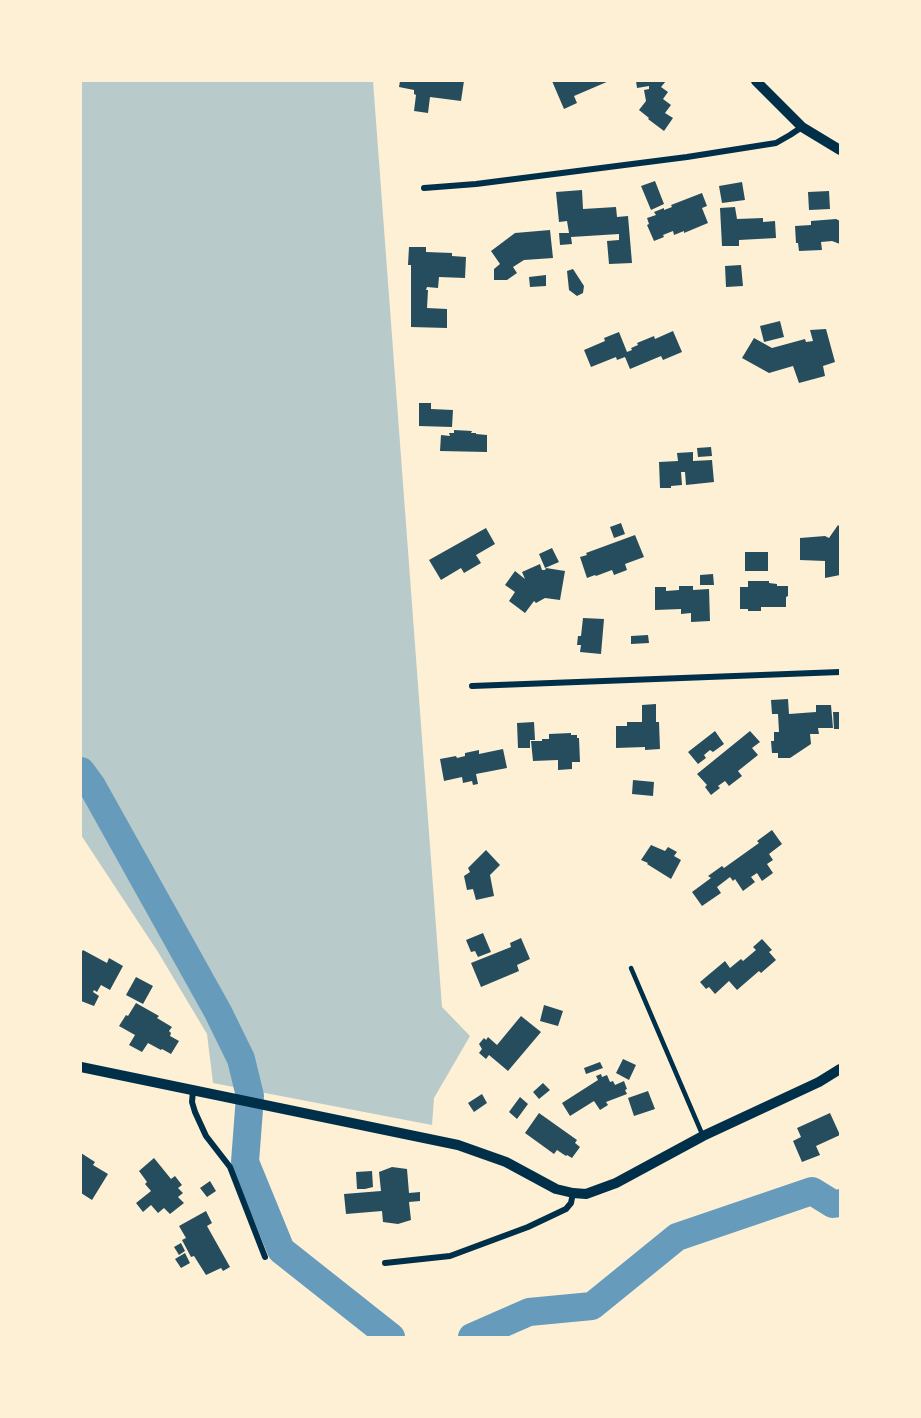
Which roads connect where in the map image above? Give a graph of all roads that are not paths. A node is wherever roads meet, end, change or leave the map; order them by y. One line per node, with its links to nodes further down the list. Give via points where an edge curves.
1 (756, 81): 2 (street)
2 (802, 127): 3 (street); 4 (street, via 776,143 687,158)
3 (840, 150)
4 (424, 188)
5 (840, 672): 6 (street)
6 (472, 686)
7 (631, 968): 11 (lane)
8 (81, 1067): 10 (street)
9 (840, 1070): 11 (street)
10 (193, 1091): 12 (street, via 458,1145); 13 (street, via 195,1112 206,1136 230,1167)
11 (703, 1136): 12 (street, via 616,1183 586,1194)
12 (573, 1193): 14 (street, via 566,1209 528,1227 450,1256)
13 (265, 1257)
14 (385, 1263)

